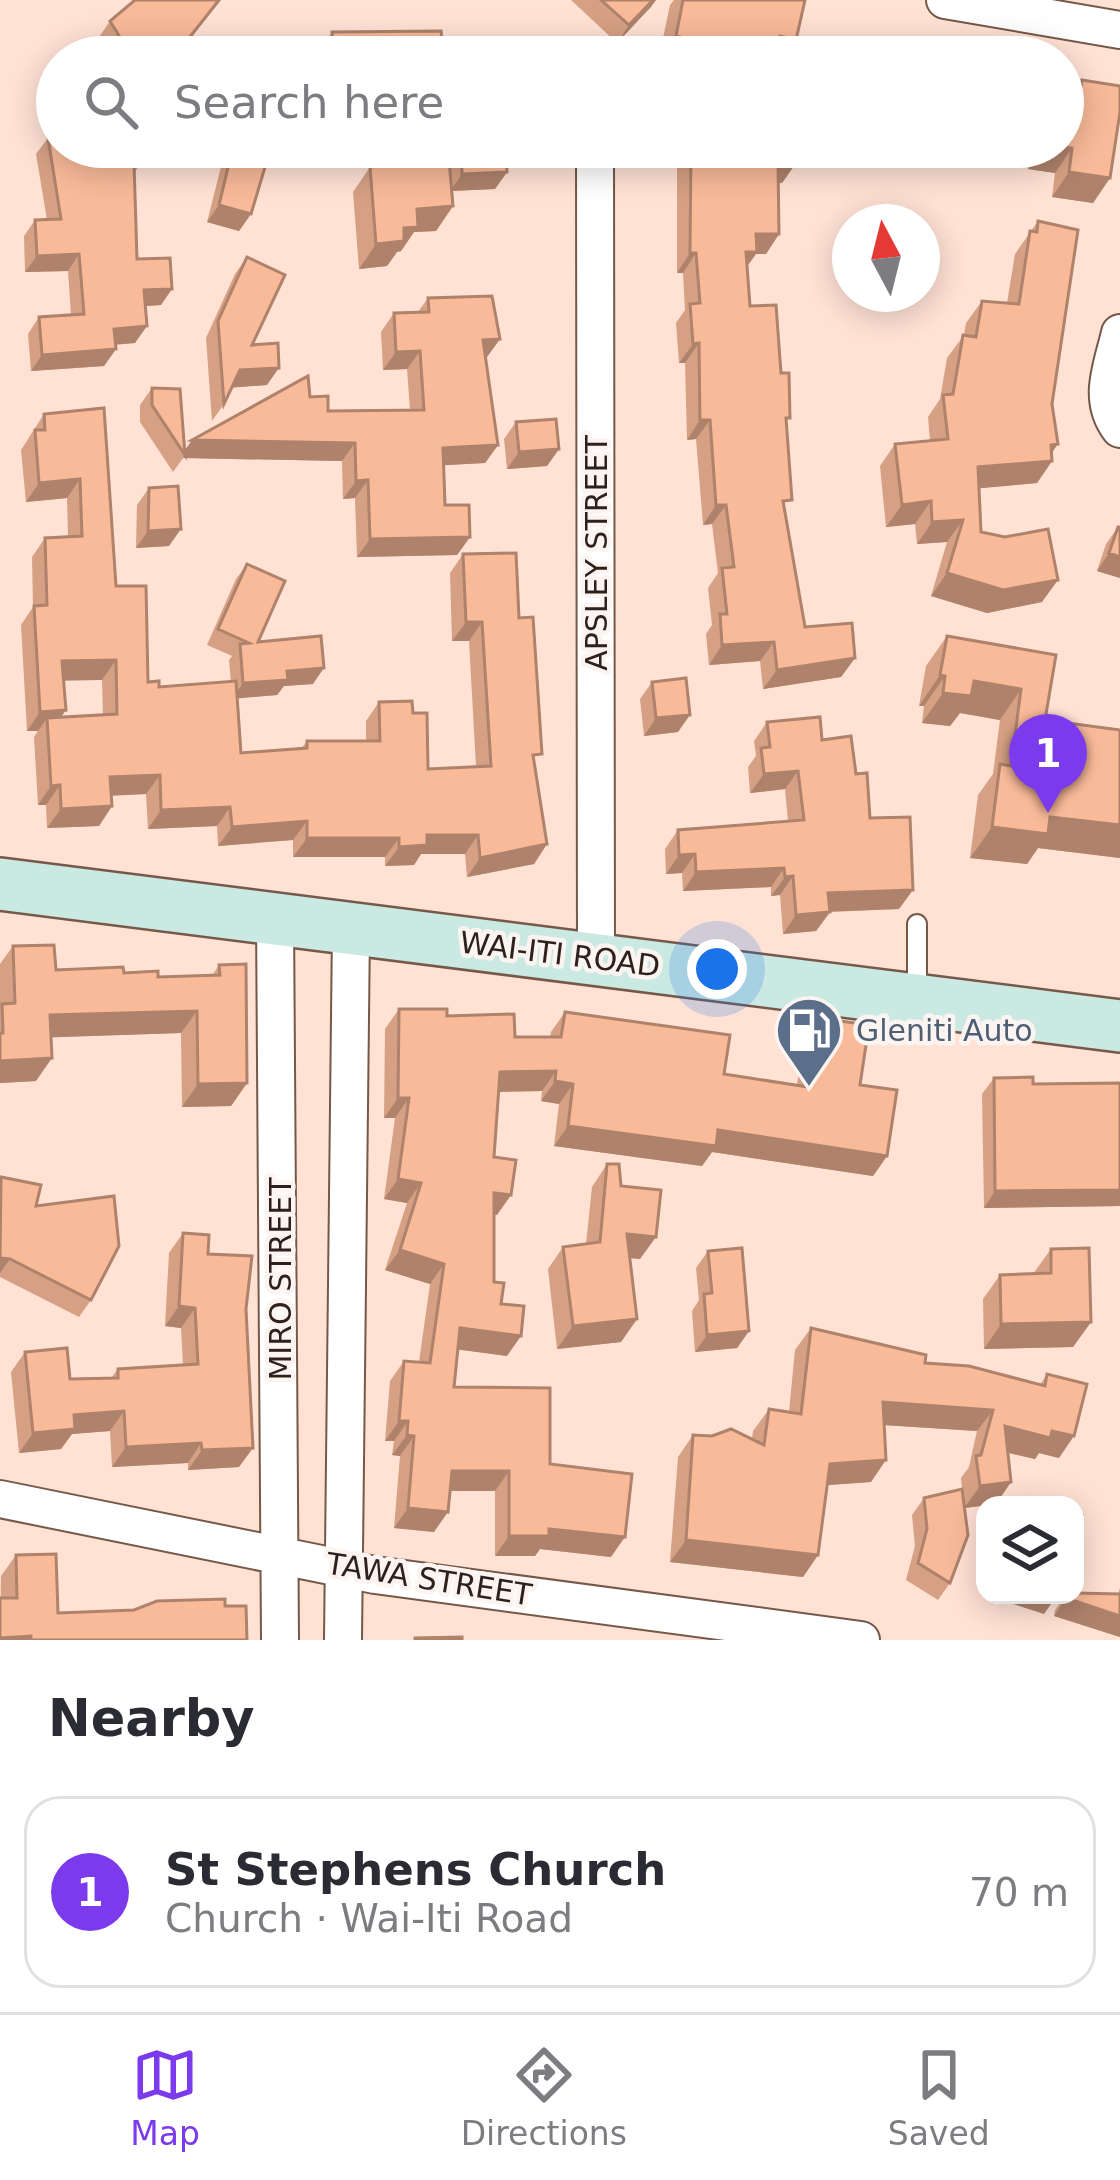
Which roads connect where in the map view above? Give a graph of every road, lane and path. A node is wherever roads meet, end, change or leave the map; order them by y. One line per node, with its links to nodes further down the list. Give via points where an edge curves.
1 (945, 0): 2 (street)
2 (1120, 30)
3 (595, 168): 10 (street, APSLEY STREET)
4 (1120, 332): 5 (street, via 1106,391 1108,414)
5 (1120, 429)
6 (0, 884): 7 (street, WAI-ITI ROAD)
7 (275, 918): 9 (street, WAI-ITI ROAD); 14 (street, MIRO STREET)
8 (917, 924): 11 (lane)
9 (351, 929): 10 (street, WAI-ITI ROAD); 15 (street)
10 (596, 958): 11 (street, WAI-ITI ROAD)
11 (917, 1000): 12 (street, WAI-ITI ROAD)
12 (1120, 1026)
13 (0, 1499): 14 (street, TAWA STREET)
14 (280, 1555): 15 (street, TAWA STREET); 16 (street, MIRO STREET)
15 (342, 1565): 17 (street); 18 (street, TAWA STREET, via 375,1576)
16 (280, 1640)
17 (343, 1640)
18 (861, 1640)

